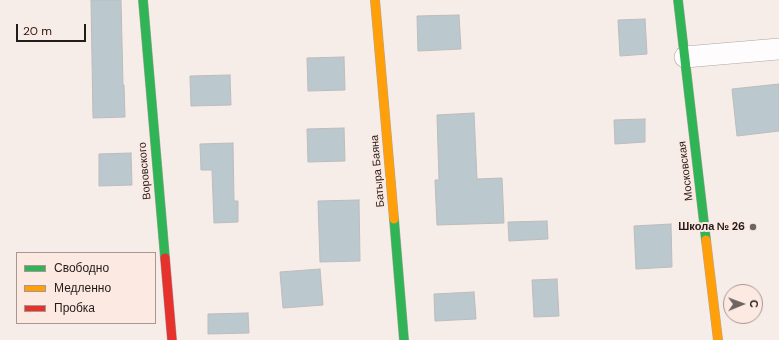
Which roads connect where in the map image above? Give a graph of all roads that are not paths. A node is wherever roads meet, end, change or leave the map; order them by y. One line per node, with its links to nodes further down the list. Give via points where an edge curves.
1 (142, 0): 6 (street, Воровского)
2 (375, 0): 7 (street, Батыра Баяна)
3 (678, 0): 5 (street, Московская)
4 (779, 49): 5 (street)
5 (685, 57): 8 (street, Московская)
6 (172, 340)
7 (404, 340)
8 (718, 340)

